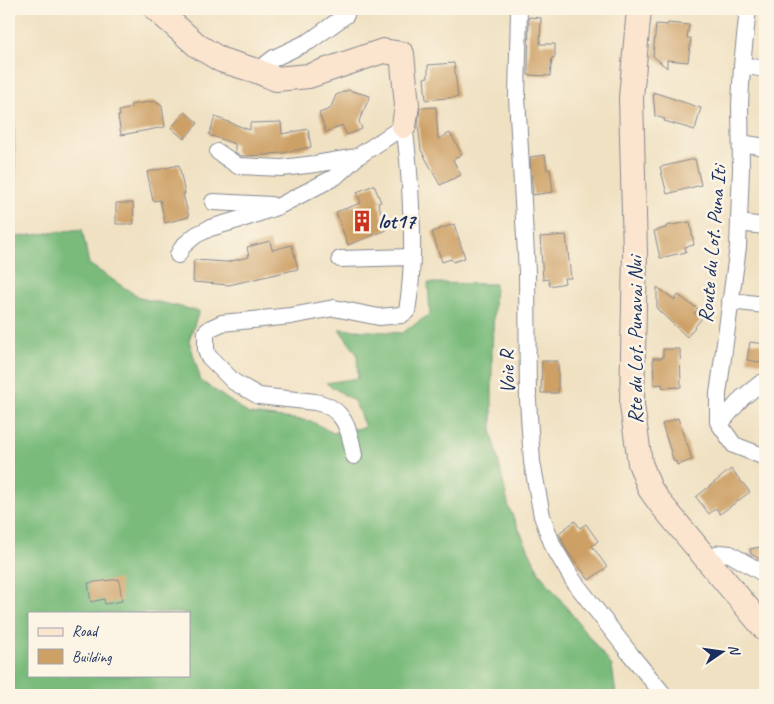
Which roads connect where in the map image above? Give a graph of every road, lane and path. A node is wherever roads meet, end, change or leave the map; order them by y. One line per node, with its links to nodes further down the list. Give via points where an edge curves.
1 (156, 9): 8 (main road, via 198,46 221,60)
2 (518, 9): 30 (street, Voie R, via 517,98 527,272 528,400 532,462 542,516 553,546 573,580)
3 (639, 9): 27 (main road, Rte du Lot. Punavai Nui, via 632,98 634,426 640,463 650,489)
4 (748, 9): 6 (street, Route du Lot. Puna Iti)
5 (346, 15): 8 (street, via 310,41 274,58)
6 (742, 65): 7 (street); 10 (street, Route du Lot. Puna Iti)
7 (765, 69)
8 (257, 71): 9 (main road, via 276,79 309,76 383,51 402,54 407,105)
9 (404, 126): 13 (street); 19 (street)
10 (741, 143): 11 (street); 16 (street, Route du Lot. Puna Iti)
11 (765, 147)
12 (218, 152): 13 (street, via 238,166 282,168)
13 (357, 157): 15 (street, via 335,176)
14 (213, 202): 15 (street)
15 (279, 206): 18 (street, via 203,231 183,246)
16 (739, 223): 17 (street); 21 (street, Route du Lot. Puna Iti)
17 (765, 226)
18 (178, 255)
19 (412, 257): 20 (street); 25 (street, via 407,311 401,315 379,317 334,308 222,323 206,332 208,356 234,382 259,396 322,403 335,410 347,426)
20 (340, 259)
21 (730, 301): 22 (street); 24 (street, Route du Lot. Puna Iti, via 718,394)
22 (765, 304)
23 (765, 382): 24 (street, via 742,398)
24 (720, 424): 26 (street, Route du Lot. Puna Iti, via 734,445)
25 (354, 456)
26 (765, 457)
27 (709, 561): 28 (street, via 720,553 730,554); 29 (main road, Rte du Lot. Punavai Nui)
28 (765, 572)
29 (765, 628)
30 (664, 695)

